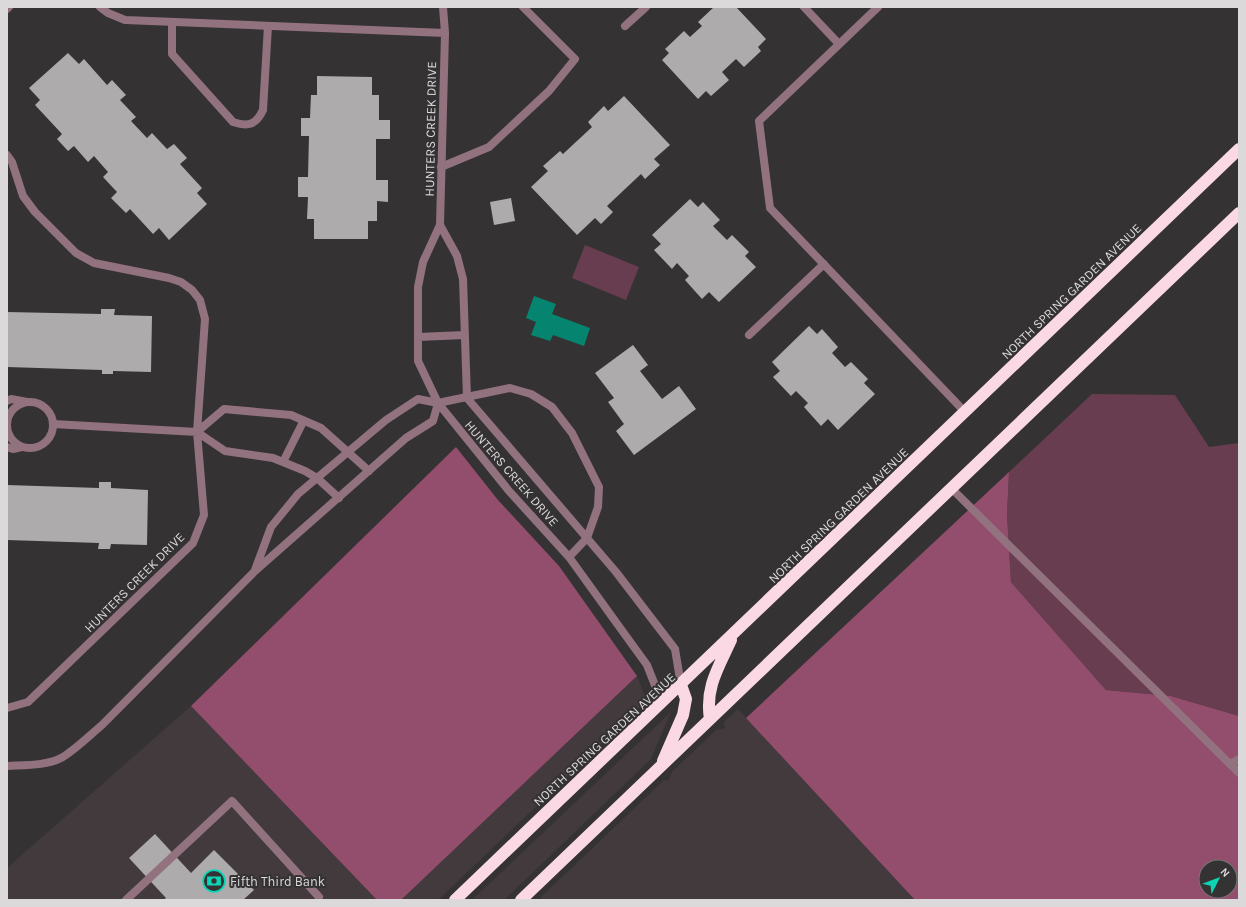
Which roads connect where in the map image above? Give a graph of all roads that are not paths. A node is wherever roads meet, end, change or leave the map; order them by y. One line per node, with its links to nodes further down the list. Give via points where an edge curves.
1 (100, 7): 7 (street, via 125,20)
2 (443, 7): 10 (street, HUNTERS CREEK DRIVE)
3 (523, 7): 14 (street, via 575,58 549,91 489,147)
4 (646, 7): 9 (street)
5 (804, 7): 11 (street)
6 (878, 7): 11 (street)
7 (172, 22): 8 (street); 8 (street, via 172,54 233,122 244,125 252,124 259,119 263,110)
8 (268, 26): 10 (street)
9 (626, 26)
10 (444, 33): 14 (street, HUNTERS CREEK DRIVE)
11 (839, 44): 17 (street, via 759,121 770,208)
12 (1239, 149): 25 (highway, NORTH SPRING GARDEN AVENUE)
13 (7, 155): 28 (street, HUNTERS CREEK DRIVE, via 12,162 23,196 35,212 76,253 94,263 170,278 192,290 200,300 205,319)
14 (441, 167): 16 (street, HUNTERS CREEK DRIVE)
15 (1239, 213): 35 (highway)
16 (440, 225): 19 (street, HUNTERS CREEK DRIVE, via 457,256 463,279); 20 (street, HUNTERS CREEK DRIVE, via 423,262 418,287)
17 (824, 264): 18 (street); 25 (street)
18 (749, 334)
19 (465, 335): 20 (street); 21 (street, HUNTERS CREEK DRIVE)
20 (418, 337): 24 (street, HUNTERS CREEK DRIVE, via 418,362)
21 (467, 398): 24 (street); 37 (street, HUNTERS CREEK DRIVE); 37 (street, via 510,388 531,394 552,407 572,433 599,487 598,507)
22 (7, 401): 23 (street, via 11,399)
23 (27, 402): 27 (street, via 42,405 52,416); 30 (street, via 14,409 7,423 11,437)
24 (438, 404): 31 (street, via 418,399 386,420); 33 (street, via 433,421 406,438); 38 (street, HUNTERS CREEK DRIVE, via 509,492)
25 (965, 412): 40 (highway, NORTH SPRING GARDEN AVENUE)
26 (303, 422): 28 (street, via 291,415 224,409); 31 (street, via 321,428); 32 (street)
27 (53, 424): 28 (street); 30 (street, via 53,431 44,444 30,448)
28 (197, 432): 32 (street, via 225,451 273,458); 43 (street, HUNTERS CREEK DRIVE, via 204,515 193,543 28,702)
29 (7, 447): 30 (street)
30 (22, 447)
31 (349, 452): 33 (street); 34 (street)
32 (283, 462): 34 (street, via 305,470)
33 (369, 471): 36 (street)
34 (317, 478): 36 (street); 39 (street, via 298,494 270,527)
35 (952, 489): 44 (highway); 46 (street)
36 (339, 498): 39 (street)
37 (587, 538): 38 (street); 41 (street, HUNTERS CREEK DRIVE, via 675,649)
38 (569, 557): 42 (street, HUNTERS CREEK DRIVE, via 647,665)
39 (255, 571): 47 (street, via 80,744 61,757 37,764)
40 (733, 635): 41 (highway, NORTH SPRING GARDEN AVENUE); 44 (highway, via 709,690)
41 (681, 685): 42 (highway, NORTH SPRING GARDEN AVENUE); 48 (highway, via 686,699 683,715)
42 (662, 703): 52 (highway, NORTH SPRING GARDEN AVENUE)
43 (7, 708)
44 (710, 719): 48 (highway)
45 (1239, 759): 46 (street)
46 (1230, 764): 49 (street)
47 (7, 766)
48 (661, 766): 53 (highway)
49 (1239, 773)
50 (319, 899): 51 (street, via 232,801)
51 (126, 900)
52 (455, 900)
53 (521, 900)

